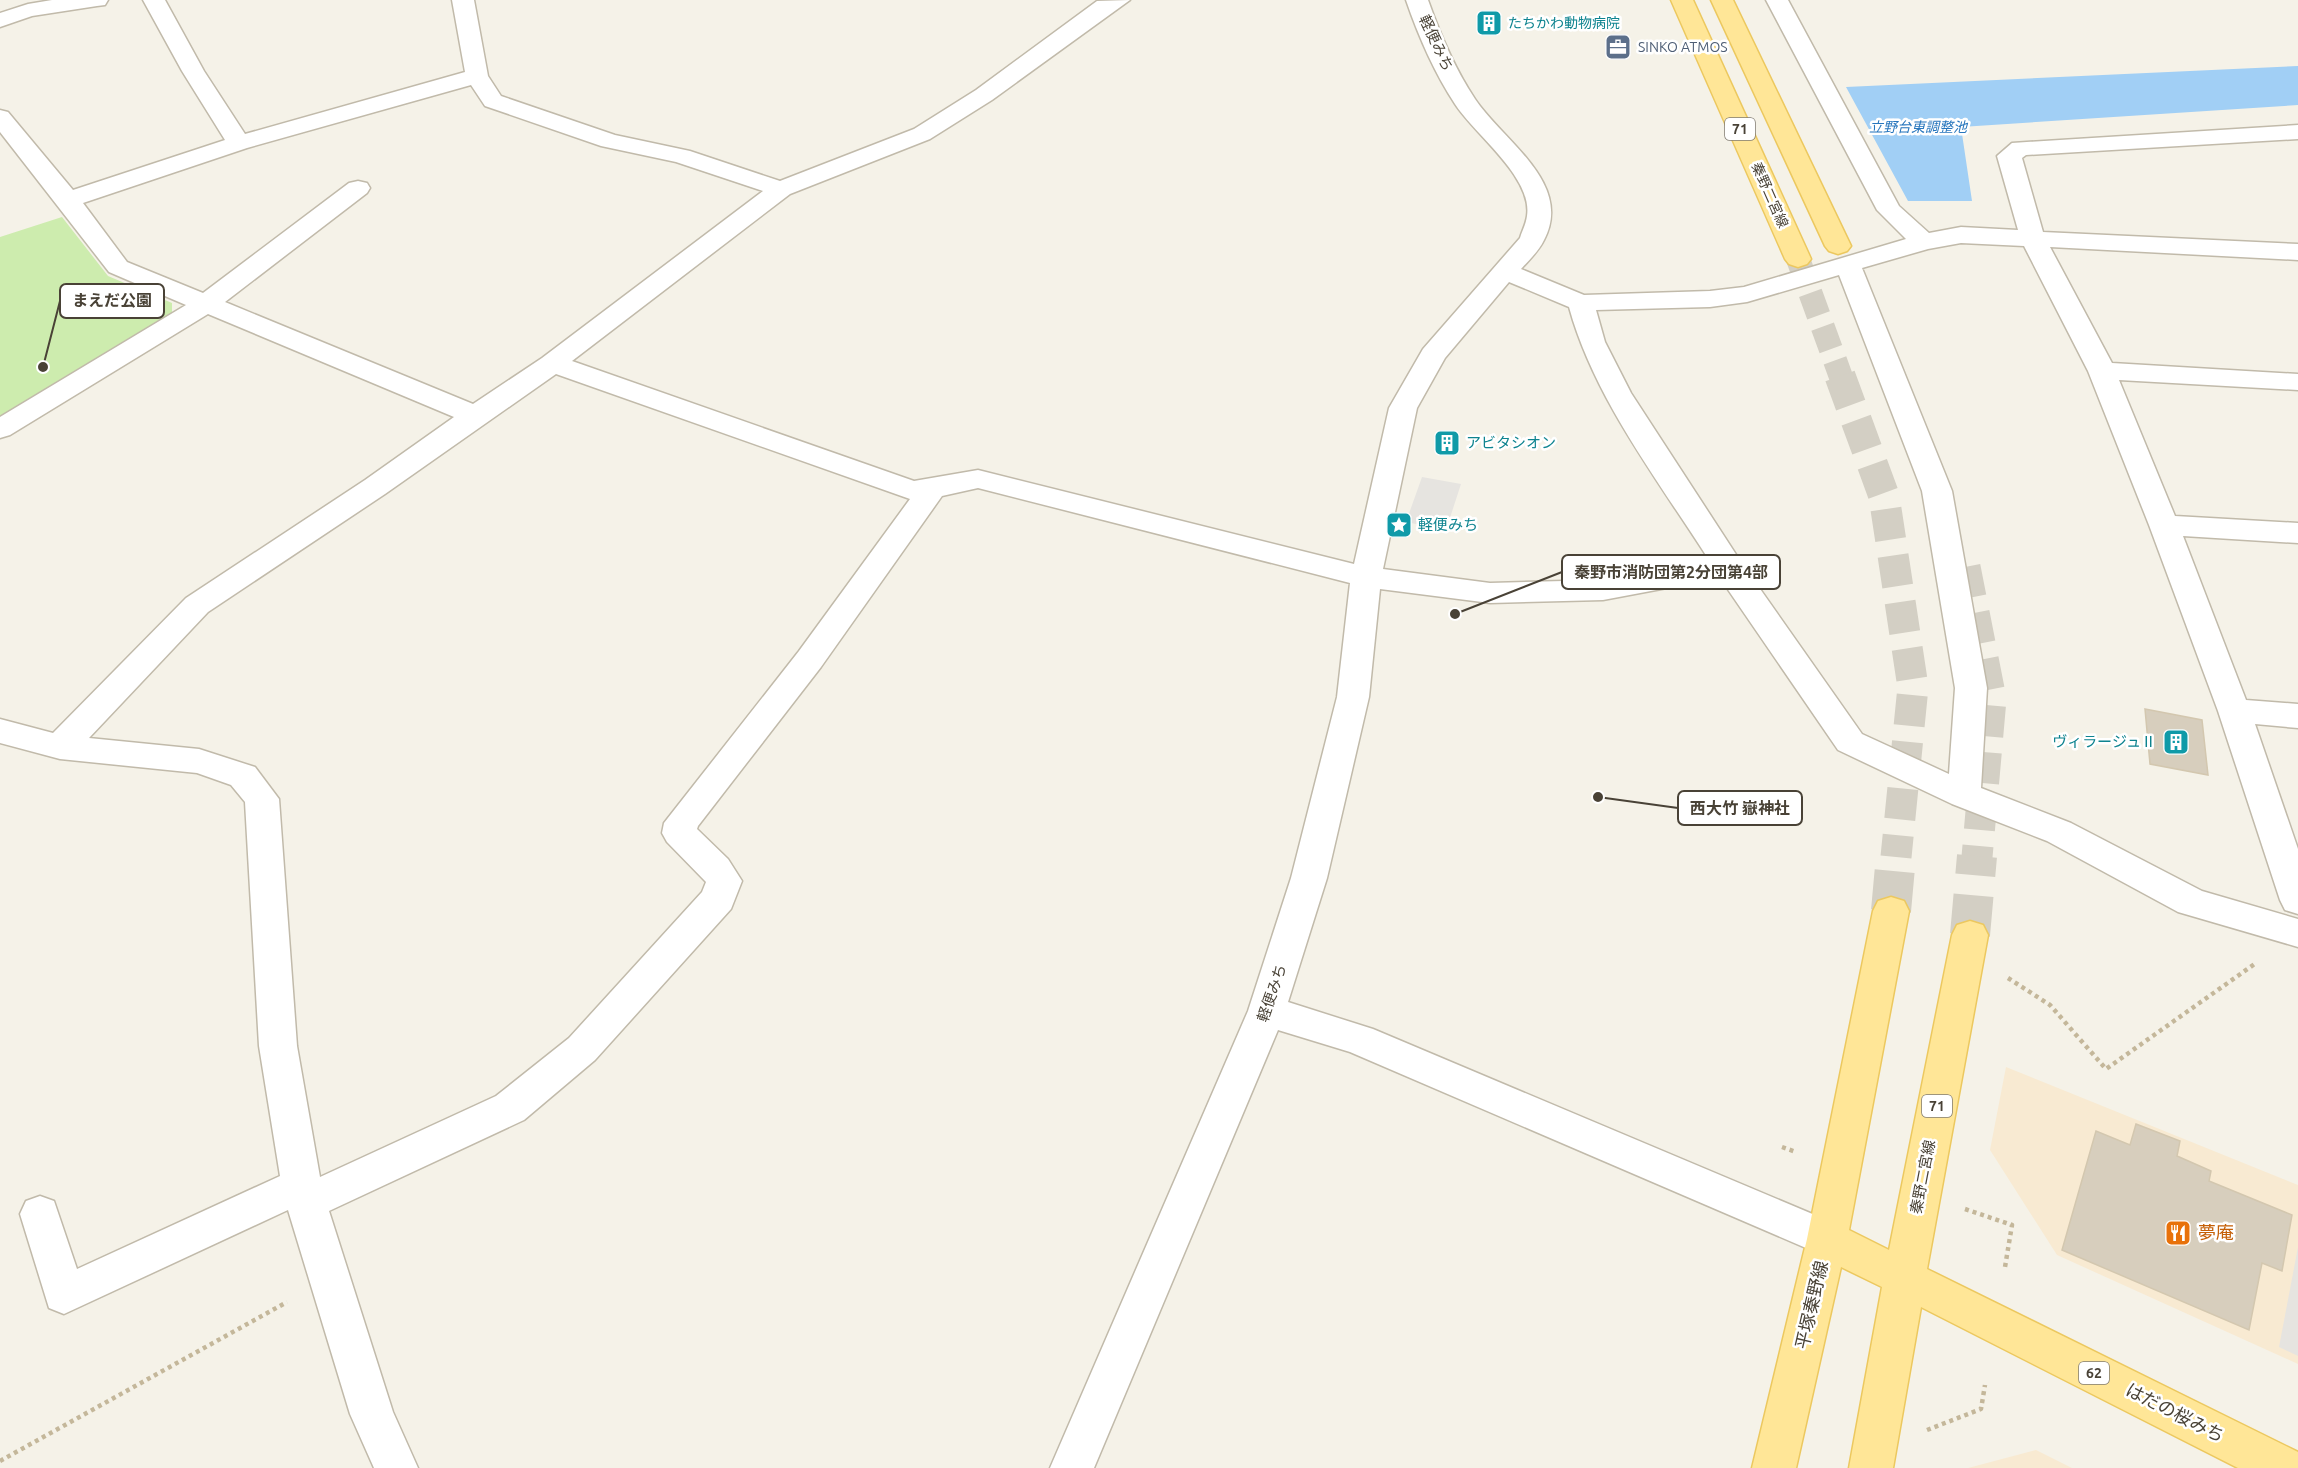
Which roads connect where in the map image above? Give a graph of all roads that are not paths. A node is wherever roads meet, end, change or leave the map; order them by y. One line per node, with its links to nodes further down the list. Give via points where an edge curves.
1 (97, 0): 9 (street, via 28,10)
2 (154, 0): 13 (street, via 193,71)
3 (464, 0): 10 (street)
4 (1119, 0): 15 (street, via 922,134)
5 (1417, 0): 22 (street, 軽便みち, via 1427,29 1466,102 1521,167 1536,192 1540,215 1532,240)
6 (1682, 0): 21 (main road, 秦野二宮線 / 71)
7 (1722, 0): 20 (main road, 71)
8 (1777, 0): 18 (street, via 1889,210)
9 (0, 20)
10 (477, 76): 13 (street); 15 (street, via 493,101 609,141 682,156)
11 (0, 117): 16 (street)
12 (2298, 132): 17 (street, via 2020,148 2009,156)
13 (240, 143): 16 (street)
14 (358, 188): 24 (street)
15 (781, 189): 25 (street)
16 (68, 200): 24 (street, via 118,267)
17 (2032, 237): 18 (street, via 1960,235); 19 (street); 26 (street)
18 (1924, 242): 20 (street)
19 (2298, 252)
20 (1842, 255): 23 (street, via 1747,294 1710,300); 39 (street, via 1937,491 1971,688)
21 (1798, 259)
22 (1507, 272): 23 (street); 34 (street, 軽便みち, via 1433,355 1403,408)
23 (1581, 303): 33 (street, via 1592,342 1617,393)
24 (204, 305): 28 (street); 29 (street)
25 (552, 364): 28 (street); 30 (street, via 912,490)
26 (2102, 371): 27 (street); 31 (street)
27 (2298, 382)
28 (475, 415): 38 (street, via 375,487 197,605)
29 (0, 429)
30 (932, 489): 34 (street, via 978,479); 45 (street, via 810,659 681,824 679,833 716,868 724,881 718,899 582,1049 510,1108)
31 (2164, 525): 32 (street); 35 (street)
32 (2298, 534)
33 (1728, 566): 34 (street, via 1603,590 1490,593); 39 (street, via 1850,742)
34 (1366, 577): 44 (street, 軽便みち, via 1353,697 1309,878)
35 (2234, 711): 36 (street); 40 (street)
36 (2298, 716)
37 (0, 731): 38 (street)
38 (60, 747): 45 (street, via 198,761 243,776 262,799 278,1046)
39 (1964, 795): 42 (street, via 2059,832 2191,902)
40 (2298, 900)
41 (1891, 911): 47 (main road)
42 (2298, 933)
43 (1970, 935): 48 (main road, 秦野二宮線 / 71)
44 (1268, 1011): 47 (street, via 1360,1040); 51 (street, 軽便みち)
45 (303, 1194): 46 (street, via 64,1294); 50 (street, via 372,1414)
46 (40, 1214)
47 (1827, 1239): 48 (main road, 平塚秦野線 / 62); 52 (main road, 平塚秦野線)
48 (1904, 1278): 49 (main road, はだの桜みち / 62); 53 (main road)
49 (2278, 1467)
50 (396, 1468)
51 (1072, 1468)
52 (1774, 1468)
53 (1871, 1468)

